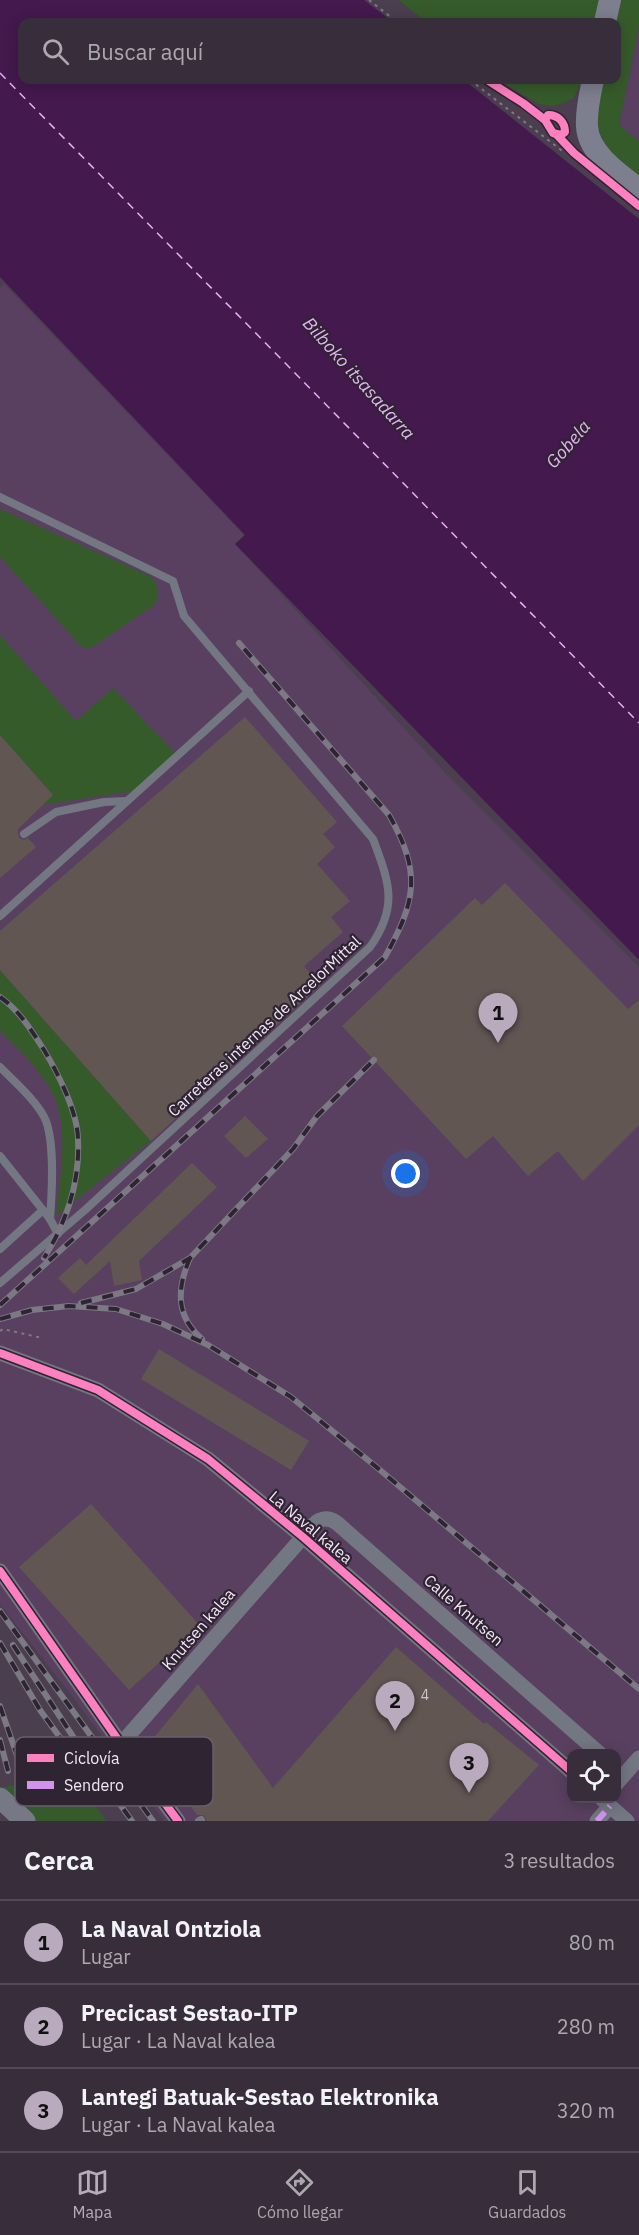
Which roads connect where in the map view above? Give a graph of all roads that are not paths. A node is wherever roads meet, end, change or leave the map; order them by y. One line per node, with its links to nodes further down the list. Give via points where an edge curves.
1 (610, 0): 2 (main road)
2 (606, 18)
3 (592, 84): 4 (main road, via 586,127 591,143 607,163)
4 (639, 189)
5 (0, 497): 6 (lane, Carreteras internas de ArcelorMittal, via 173,581 184,616)
6 (249, 691): 7 (lane); 14 (lane, Carreteras internas de ArcelorMittal, via 374,839 389,882 384,923 370,947)
7 (127, 801): 8 (lane, via 56,812); 9 (lane)
8 (24, 834)
9 (0, 916)
10 (0, 1067): 13 (lane, via 45,1120 52,1183)
11 (0, 1156): 12 (lane)
12 (43, 1210): 13 (lane); 15 (lane)
13 (50, 1219): 14 (lane)
14 (58, 1234): 16 (lane, Carreteras internas de ArcelorMittal)
15 (0, 1249)
16 (0, 1283)
17 (0, 1353): 18 (street, La Naval kalea, via 98,1390 208,1459)
18 (303, 1536): 21 (street, Knutsen kalea); 22 (street, Calle Knutsen, via 318,1520 338,1523); 24 (street, La Naval kalea)
19 (0, 1571): 20 (street)
20 (116, 1737)
21 (127, 1737)
22 (594, 1749)
23 (639, 1758): 25 (street)
24 (567, 1768)
25 (621, 1773)
26 (0, 1798): 30 (street)
27 (603, 1803): 32 (street)
28 (606, 1803): 33 (street)
29 (167, 1806): 31 (street)
30 (25, 1821)
31 (178, 1821)
32 (597, 1821)
33 (627, 1821)

